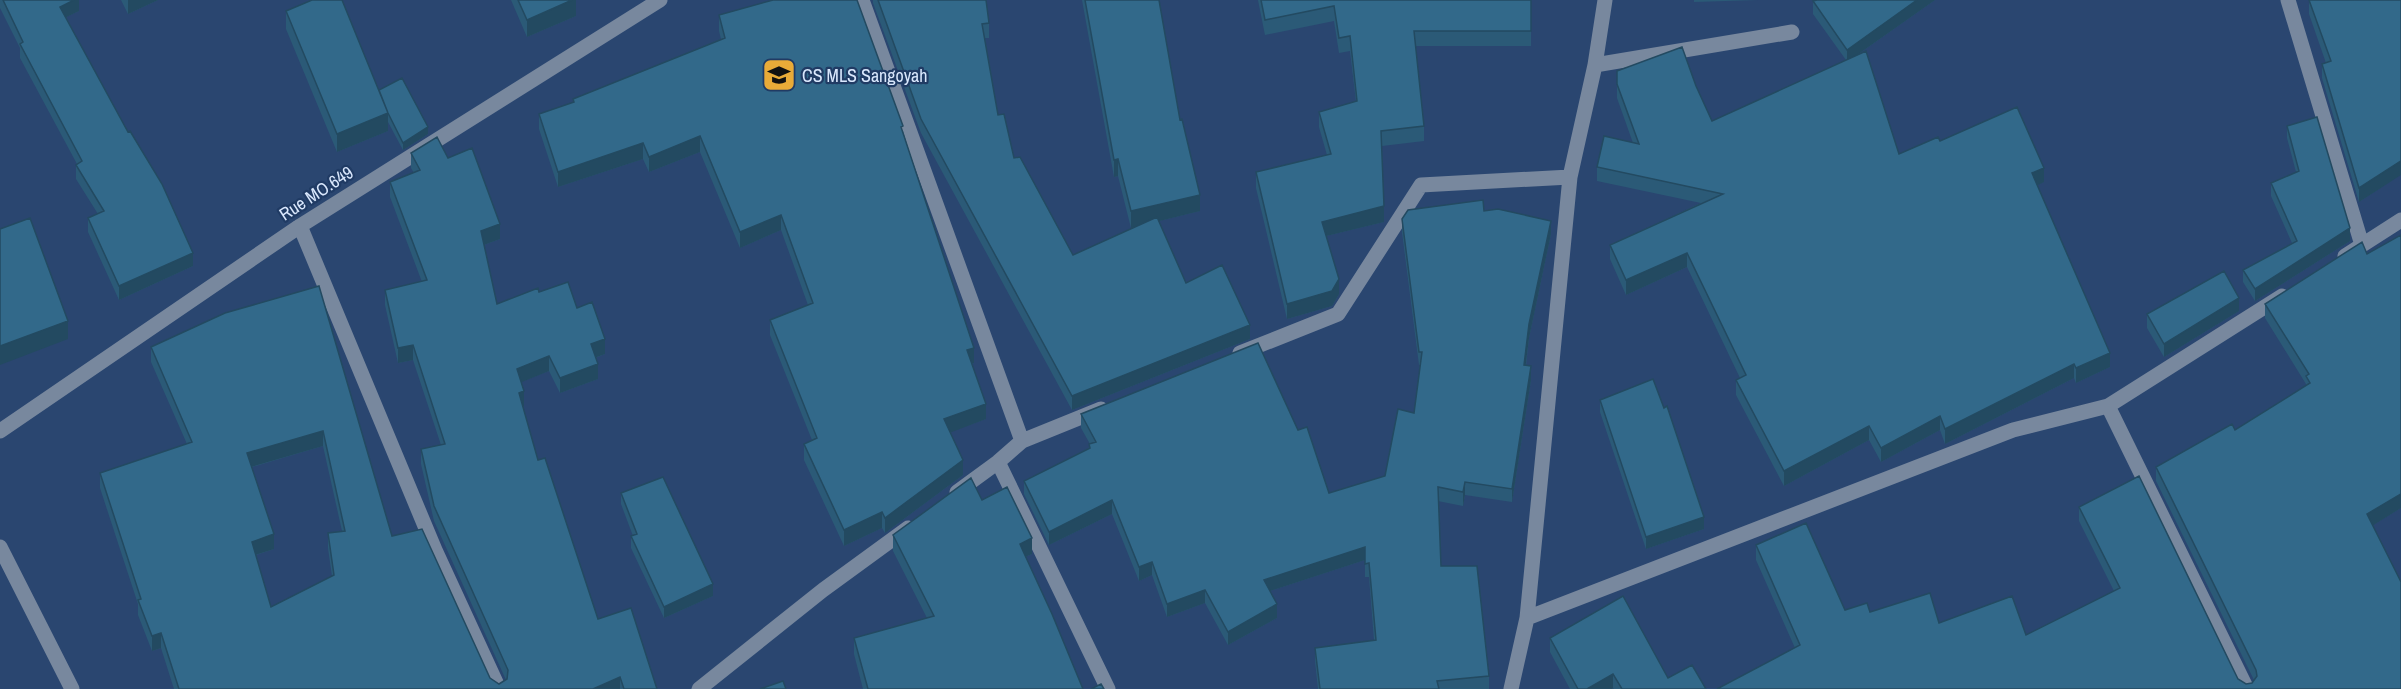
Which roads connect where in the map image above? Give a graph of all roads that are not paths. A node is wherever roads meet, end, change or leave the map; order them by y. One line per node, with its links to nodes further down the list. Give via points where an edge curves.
1 (660, 0): 9 (street, Rue MO.649)
2 (862, 0): 17 (street)
3 (1605, 0): 6 (street)
4 (2288, 0): 10 (street)
5 (1792, 32): 6 (street)
6 (1594, 65): 7 (street)
7 (1570, 177): 13 (street, via 1421,185 1338,314); 22 (street)
8 (2401, 220): 10 (street)
9 (300, 226): 16 (street, Rue MO.649); 24 (street, via 435,550)
10 (2362, 245): 11 (street)
11 (2333, 264)
12 (2294, 288): 15 (street)
13 (1229, 358)
14 (1120, 401): 17 (street)
15 (2108, 406): 22 (street, via 2013,430); 28 (street)
16 (0, 431)
17 (1022, 441): 18 (street)
18 (999, 462): 19 (street); 26 (street)
19 (943, 502)
20 (925, 516): 25 (street)
21 (0, 547): 23 (street)
22 (1527, 618): 27 (street)
23 (72, 689)
24 (499, 689)
25 (699, 689)
26 (1108, 689)
27 (1511, 689)
28 (2247, 689)

